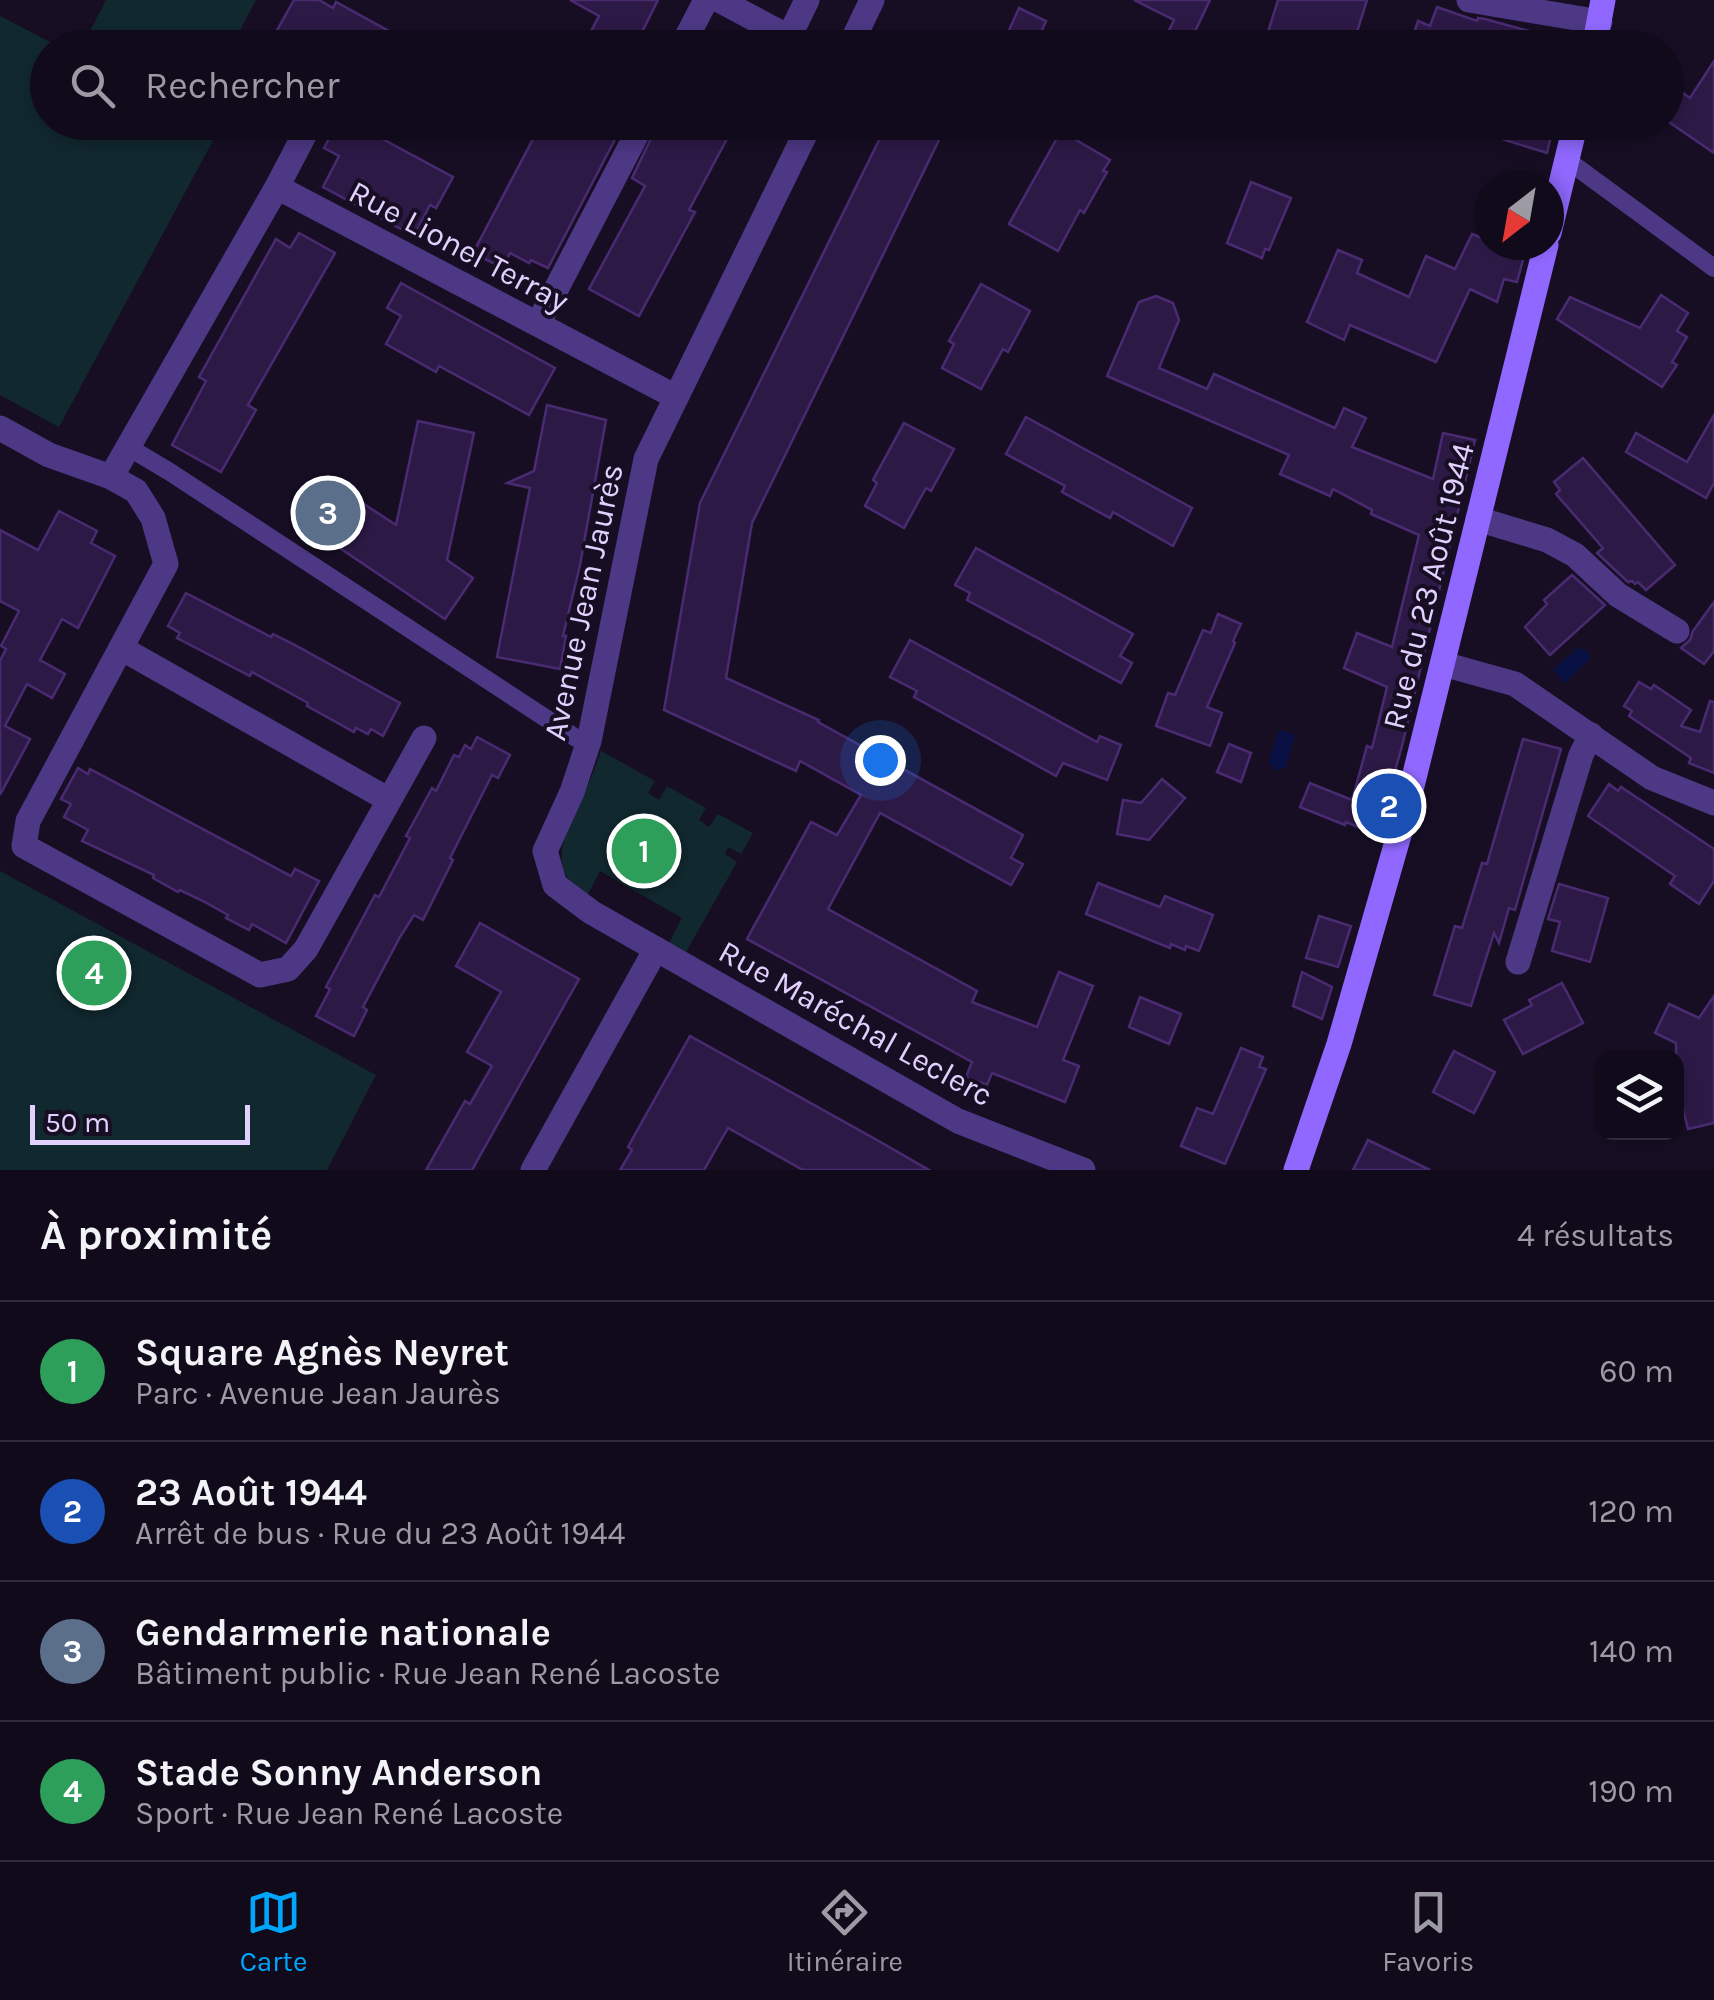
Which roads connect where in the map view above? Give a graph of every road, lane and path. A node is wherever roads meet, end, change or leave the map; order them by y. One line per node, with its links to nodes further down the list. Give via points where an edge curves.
1 (706, 0): 7 (street)
2 (719, 0): 8 (street)
3 (806, 0): 9 (street)
4 (872, 0): 10 (street)
5 (1469, 0): 6 (street)
6 (1599, 23)
7 (691, 30)
8 (776, 30)
9 (801, 30)
10 (857, 30)
11 (302, 140): 17 (street)
12 (633, 140): 20 (street)
13 (803, 140): 21 (street, Avenue Jean Jaurès)
14 (1572, 140): 15 (main road)
15 (1567, 160): 16 (main road); 19 (lane)
16 (1564, 172)
17 (277, 187): 20 (street, Rue Lionel Terray); 23 (street)
18 (1542, 260): 25 (main road, Rue du 23 Août 1944)
19 (1714, 268)
20 (538, 324): 21 (street, Rue Lionel Terray)
21 (676, 397): 31 (street, Avenue Jean Jaurès, via 646,459)
22 (0, 428): 24 (street, via 48,455)
23 (128, 447): 24 (street); 31 (lane)
24 (110, 477): 27 (street, via 136,491 153,518 166,564)
25 (1478, 519): 26 (street, via 1575,555 1618,595); 28 (main road, Rue du 23 Août 1944)
26 (1677, 631)
27 (121, 648): 32 (street); 32 (street, via 28,821 24,846 260,975 288,968 306,949)
28 (1443, 664): 29 (street, via 1515,684); 38 (main road, Rue du 23 Août 1944, via 1339,1044)
29 (1591, 735): 33 (street, via 1652,778); 35 (street)
30 (424, 738): 32 (street)
31 (590, 741): 34 (street, Avenue Jean Jaurès, via 545,852 554,885)
32 (389, 800)
33 (1714, 803)
34 (656, 948): 36 (street); 37 (street, Rue Maréchal Leclerc, via 958,1121)
35 (1518, 962)
36 (533, 1170)
37 (1083, 1170)
38 (1296, 1170)

